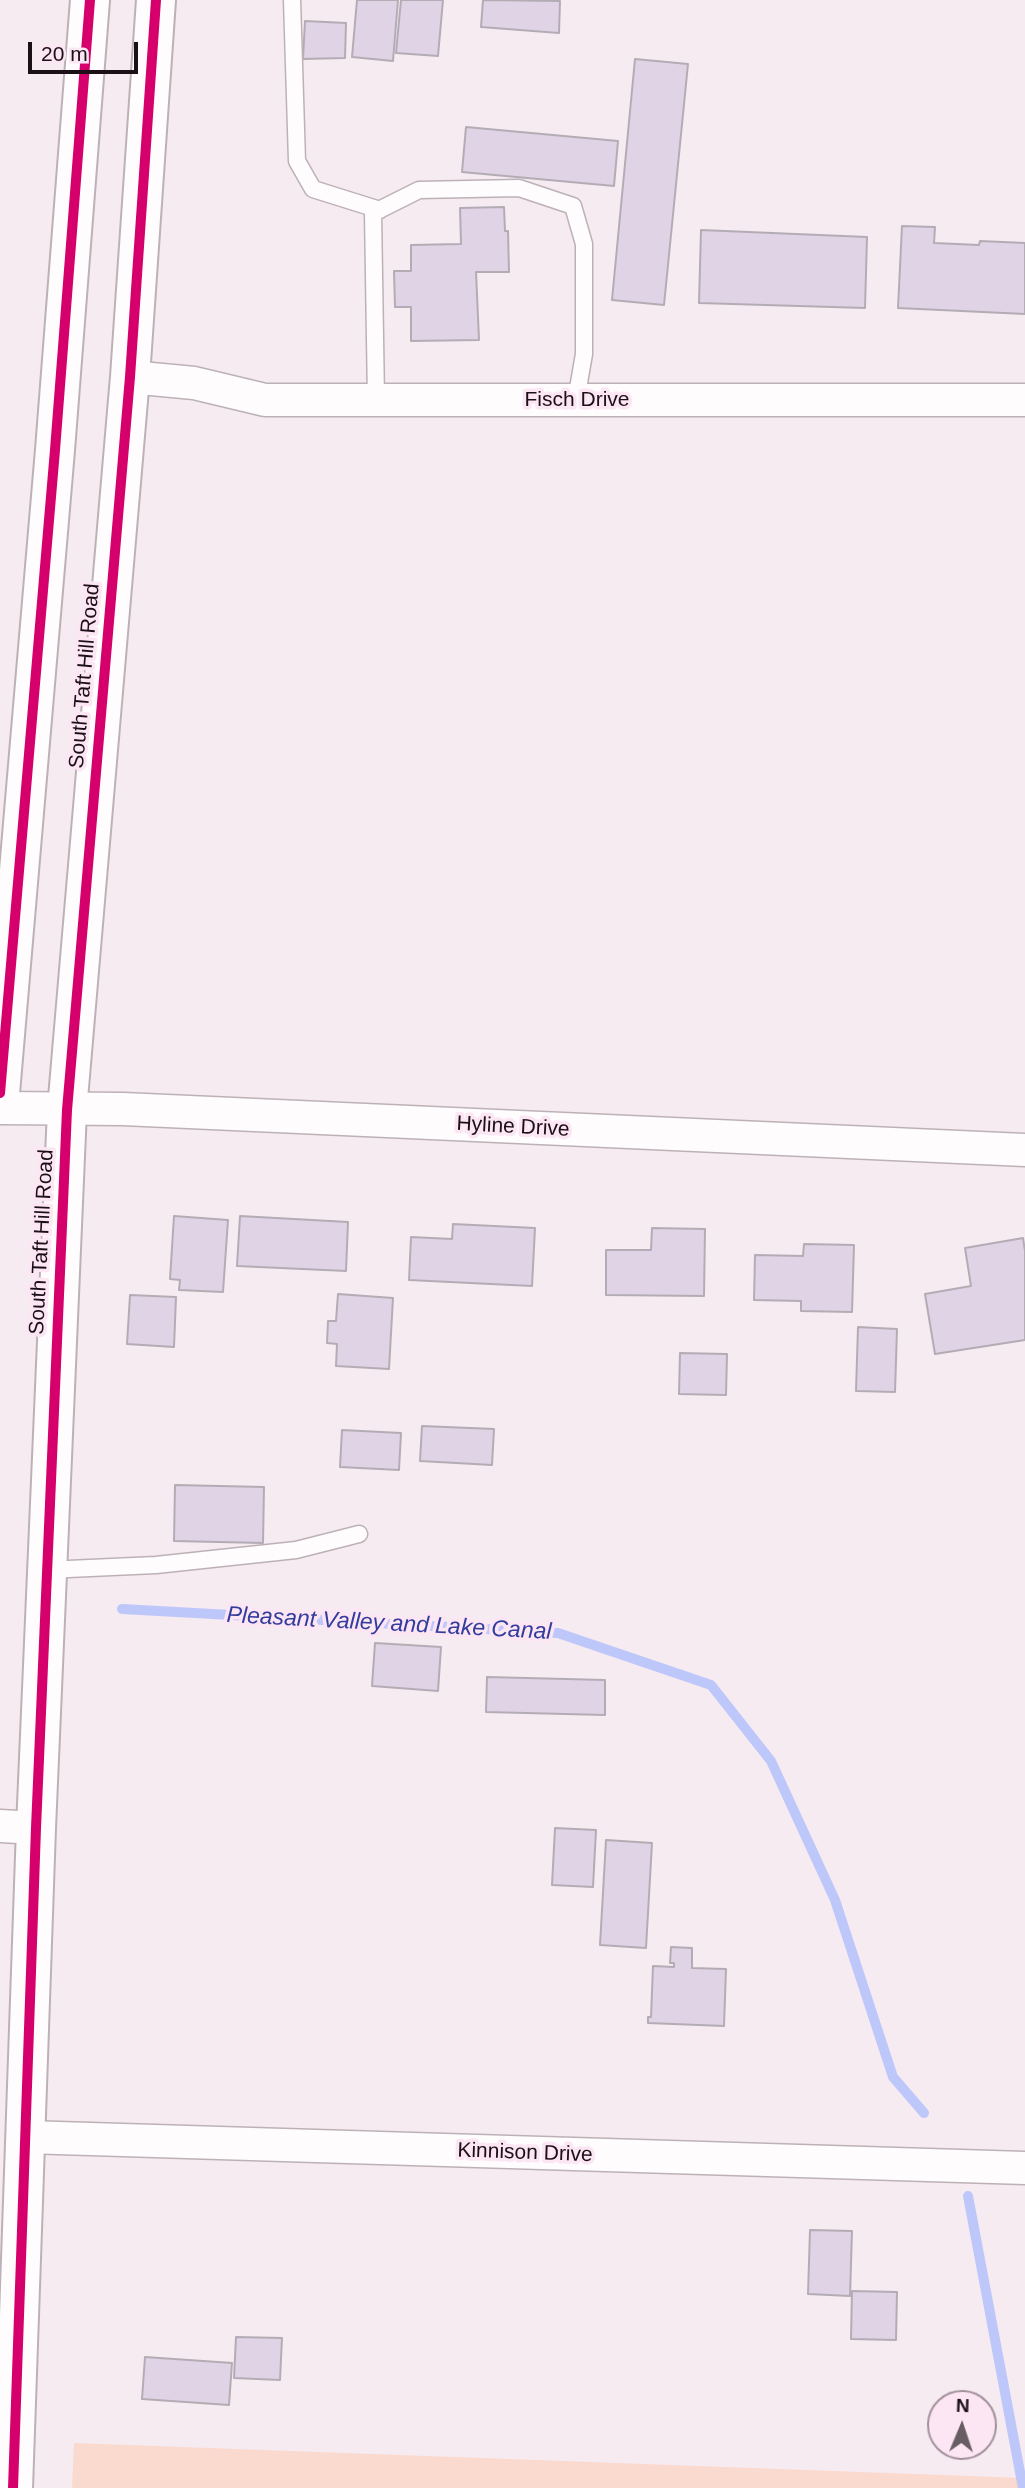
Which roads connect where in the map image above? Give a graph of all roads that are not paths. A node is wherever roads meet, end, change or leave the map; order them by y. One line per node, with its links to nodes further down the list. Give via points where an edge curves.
1 (90, 0): 9 (main road)
2 (156, 0): 5 (main road, South Taft Hill Road)
3 (292, 0): 4 (lane, via 297,160 313,189)
4 (380, 210): 6 (lane, via 373,213); 7 (lane, via 419,190 519,188 573,206 584,244 584,354)
5 (130, 377): 6 (street, Fisch Drive, via 194,383 265,400); 11 (main road, South Taft Hill Road)
6 (376, 400): 7 (street, Fisch Drive)
7 (576, 400): 8 (street, Fisch Drive)
8 (1025, 400)
9 (0, 1093)
10 (0, 1108): 11 (street, Hyline Drive)
11 (67, 1110): 12 (street, Hyline Drive, via 137,1109); 14 (main road, South Taft Hill Road)
12 (1025, 1150)
13 (359, 1534): 14 (lane, via 296,1550 156,1565)
14 (46, 1570): 15 (main road, South Taft Hill Road)
15 (18, 1827): 16 (main road, South Taft Hill Road)
16 (26, 2137): 17 (street, Kinnison Drive); 18 (main road, South Taft Hill Road)
17 (1025, 2168)
18 (13, 2488)

